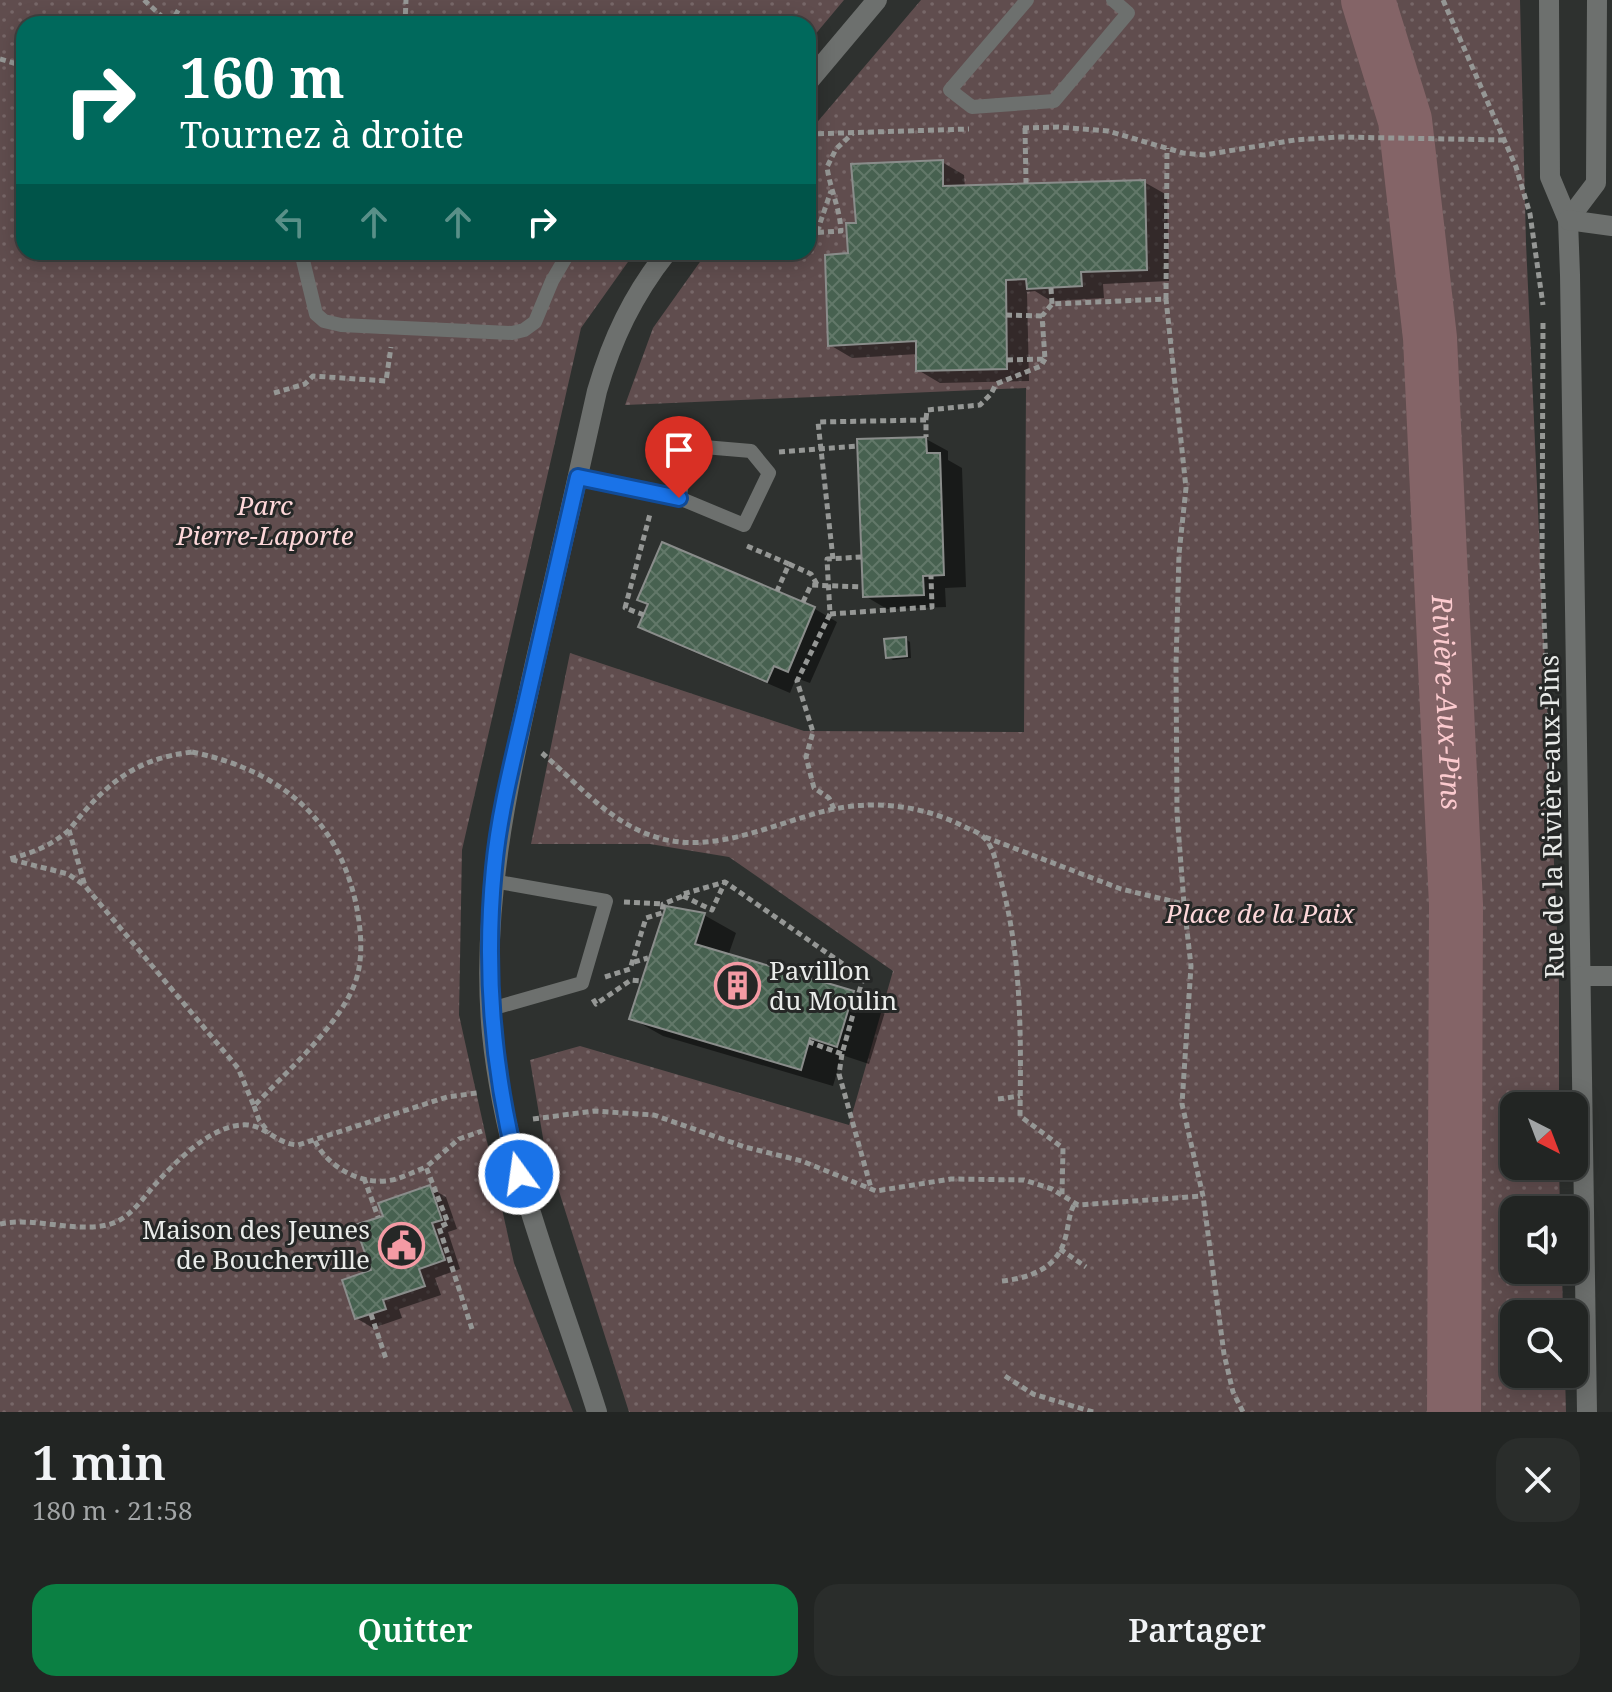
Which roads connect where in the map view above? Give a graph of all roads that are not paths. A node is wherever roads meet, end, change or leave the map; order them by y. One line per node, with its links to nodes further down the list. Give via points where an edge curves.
1 (877, 0): 6 (street)
2 (1027, 0): 3 (lane, via 950,90 972,107 1054,101 1128,13)
3 (1113, 0)
4 (1549, 0): 7 (street, Rue de la Rivière-aux-Pins, via 1550,177)
5 (1597, 0): 7 (street, via 1596,183)
6 (816, 72)
7 (1568, 220): 8 (street); 15 (street, Rue de la Rivière-aux-Pins)
8 (1612, 226)
9 (303, 260): 10 (lane, via 316,314 324,321 512,333 535,322)
10 (564, 260)
11 (661, 260): 12 (street, via 614,338)
12 (578, 477): 13 (lane); 14 (street, via 512,764)
13 (679, 498): 13 (lane, via 744,525 769,473 751,451 704,447 684,476)
14 (493, 881): 17 (street); 17 (lane, via 606,901 582,983)
15 (1581, 976): 16 (street); 19 (street, Rue de la Rivière-aux-Pins)
16 (1612, 976)
17 (491, 1009): 18 (street, via 519,1174)
18 (597, 1412)
19 (1587, 1412)

